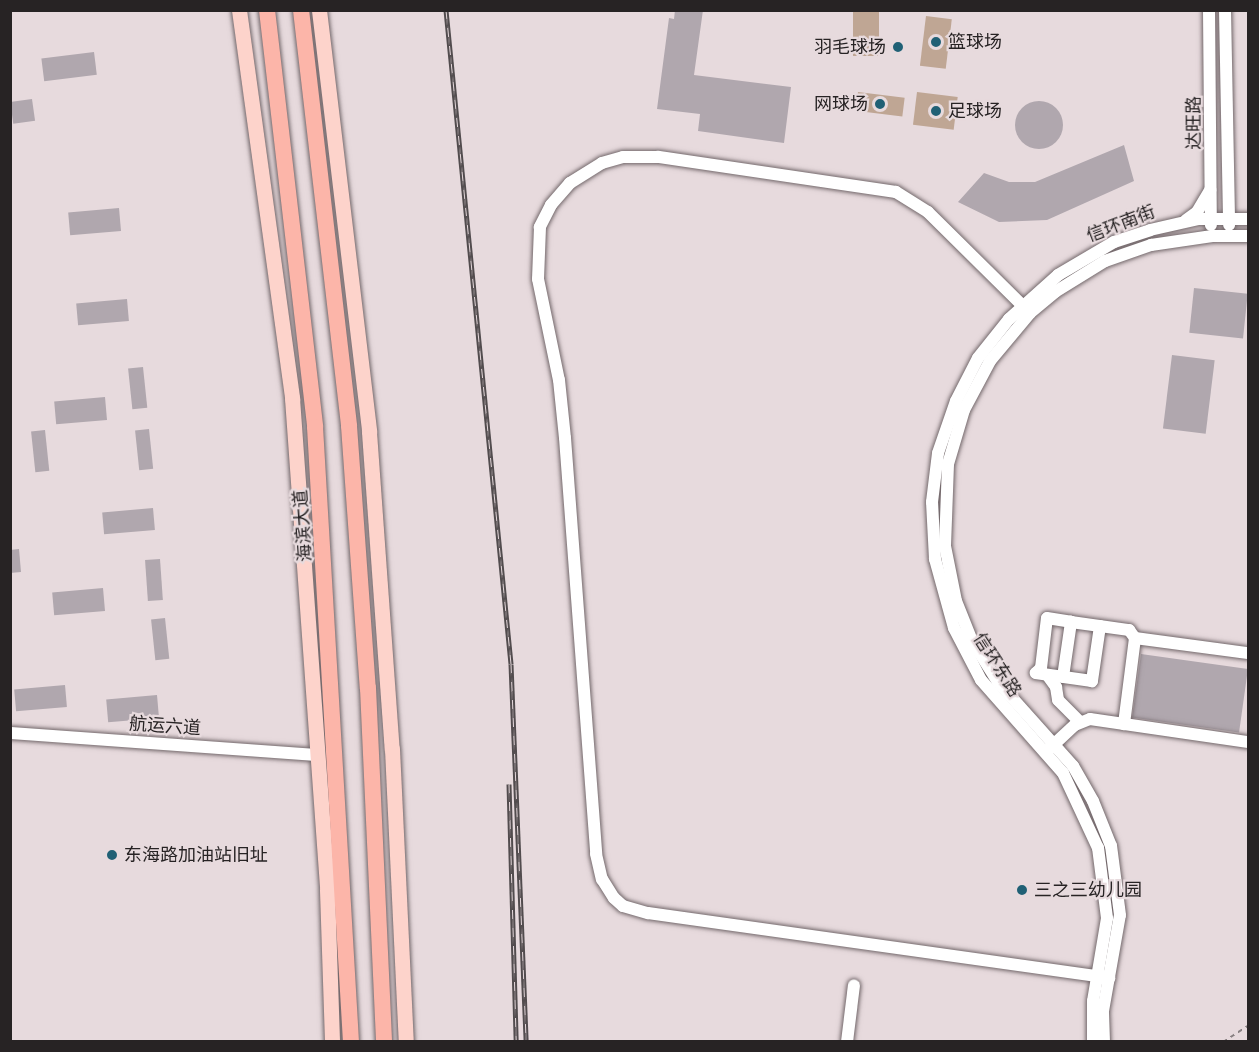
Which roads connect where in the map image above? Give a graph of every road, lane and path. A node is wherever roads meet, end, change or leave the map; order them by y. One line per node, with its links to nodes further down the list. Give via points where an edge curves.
1 (239, 10): 29 (main road, via 292,398)
2 (267, 10): 34 (highway, 海滨大道, via 315,428)
3 (301, 10): 35 (highway, via 352,460 368,688)
4 (319, 10): 36 (main road, via 369,432 392,749)
5 (1209, 10): 8 (street, 达旺路)
6 (1225, 10): 7 (street, 达旺路)
7 (1228, 176): 9 (street, 达旺路); 11 (street, via 1224,199)
8 (1212, 180): 11 (street, 达旺路); 12 (street, via 1197,212)
9 (1229, 218): 10 (street, 信环南街); 11 (street, 信环南街); 13 (street, 达旺路)
10 (1248, 219)
11 (1212, 220): 12 (street, 信环南街); 14 (street, 达旺路); 16 (street)
12 (1176, 223): 17 (street, 信环南街, via 1092,254 1058,275)
13 (1229, 235): 14 (street, 信环南街); 15 (street, 信环南街)
14 (1212, 236): 16 (street, 信环南街)
15 (1248, 236)
16 (1177, 240): 17 (street, 信环南街, via 1105,261)
17 (1026, 309): 28 (street, 信环东路, via 978,358 948,420 935,471 933,542 942,594 962,647 993,696); 30 (street, via 928,212 896,192 675,159 622,157 583,173 551,205 540,227 538,279 559,380 565,438 596,854 614,898 623,906 648,913)
18 (1071, 622): 19 (street); 22 (street, via 1047,618 1041,668 1036,673); 23 (street)
19 (1100, 626): 20 (street, via 1129,630); 23 (street, via 1092,681)
20 (1136, 638): 21 (street); 25 (street)
21 (1248, 653)
22 (1048, 676): 23 (street); 24 (street, via 1056,687 1058,700)
23 (1063, 677)
24 (1080, 722): 25 (street, via 1090,719); 28 (street)
25 (1124, 724): 27 (street)
26 (10, 732): 29 (street, 航运六道)
27 (1248, 742)
28 (1050, 747): 30 (street, 信环东路, via 1086,788 1111,846 1120,915)
29 (317, 755): 33 (main road)
30 (1103, 977): 38 (street, 信环东路, via 1092,1012); 39 (street, 信环东路)
31 (854, 986): 37 (street)
32 (1248, 1026): 40 (path)
33 (332, 1041)
34 (351, 1041)
35 (384, 1041)
36 (406, 1041)
37 (847, 1041)
38 (1094, 1041)
39 (1104, 1041)
40 (1223, 1041)

